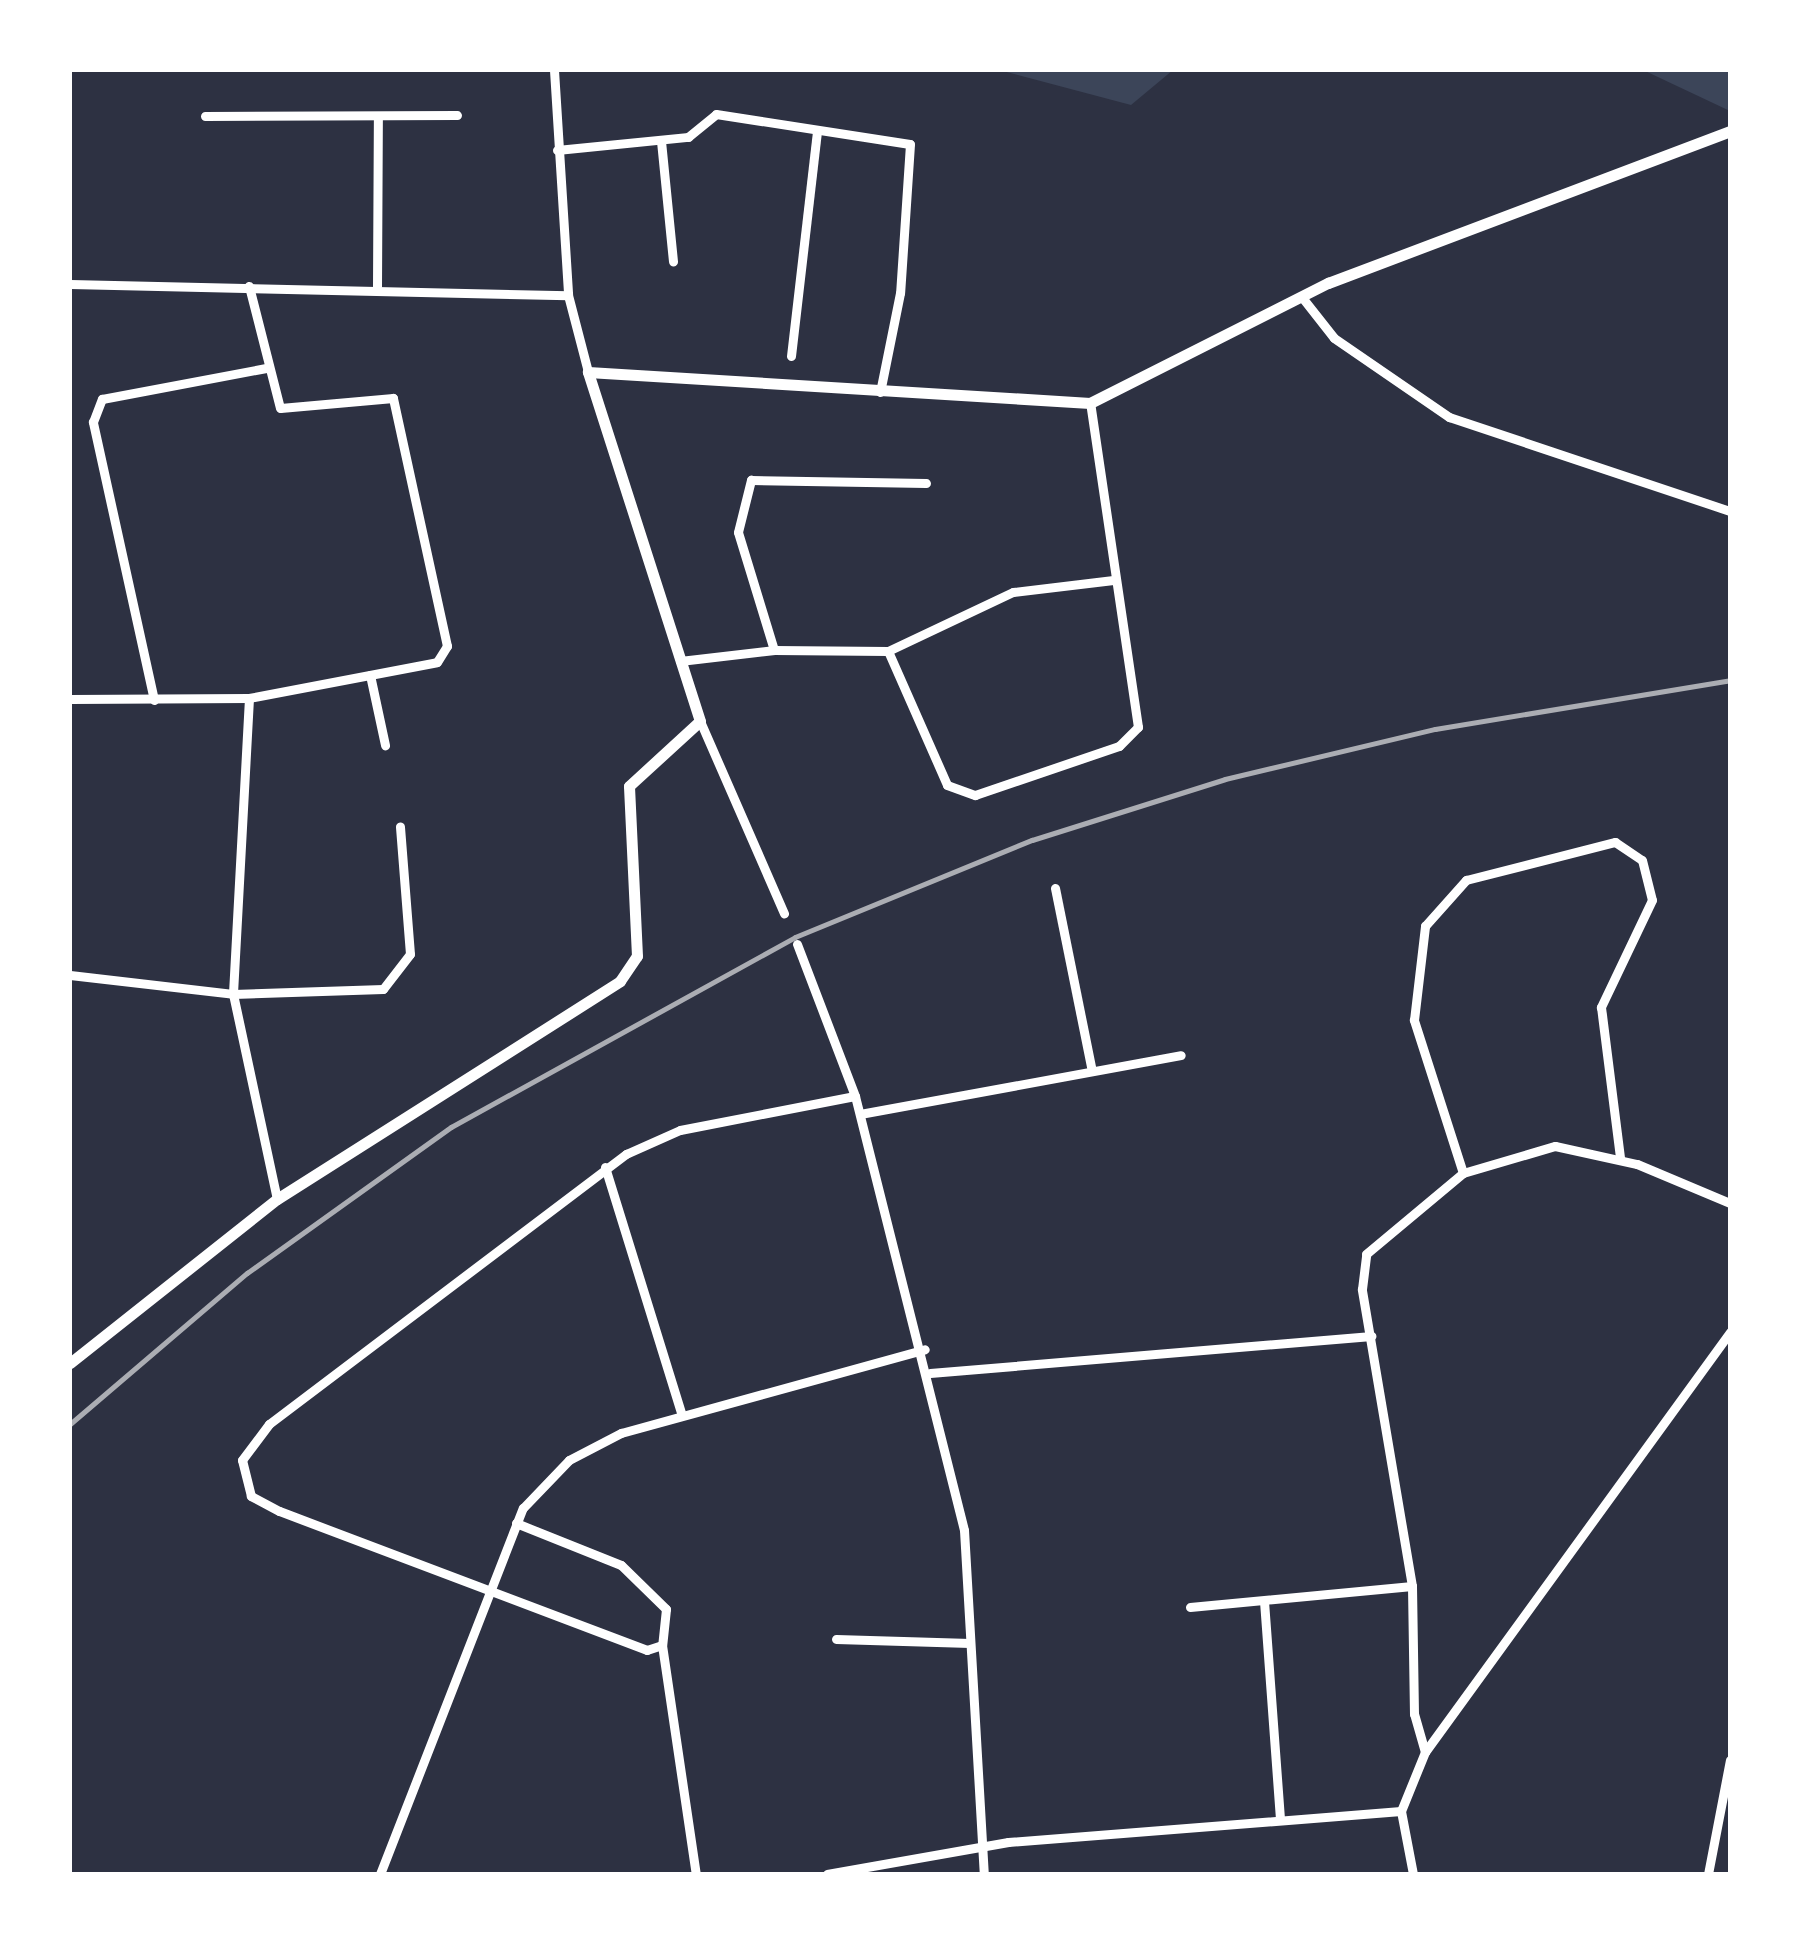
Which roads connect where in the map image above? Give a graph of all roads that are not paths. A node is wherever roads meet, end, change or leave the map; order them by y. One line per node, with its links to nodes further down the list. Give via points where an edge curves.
1 (554, 70): 8 (street)
2 (457, 115): 4 (street)
3 (205, 116): 4 (street)
4 (378, 116): 12 (street)
5 (817, 130): 7 (street, via 716,114 688,136); 15 (street); 18 (street, via 901,140 914,155)
6 (1730, 131): 14 (street)
7 (661, 141): 8 (street); 9 (street)
8 (557, 150): 13 (street)
9 (673, 262)
10 (70, 284): 11 (street)
11 (250, 286): 12 (street); 16 (street)
12 (378, 286): 13 (street)
13 (568, 295): 17 (street)
14 (1301, 296): 19 (street); 21 (street, via 1334,338 1449,416)
15 (791, 356)
16 (266, 368): 26 (street, via 280,408 393,398 448,646 437,662); 29 (street, via 102,399 93,422)
17 (588, 372): 18 (street); 25 (street)
18 (880, 392): 19 (street)
19 (1090, 403): 22 (street)
20 (926, 484): 23 (street, via 751,480 738,532)
21 (1730, 510)
22 (1113, 580): 24 (street, via 1013,592); 24 (street, via 1138,727 1119,746 975,795 947,785)
23 (774, 650): 24 (street); 25 (street)
24 (888, 651)
25 (680, 661): 30 (street)
26 (370, 675): 27 (street); 31 (street)
27 (249, 698): 29 (street); 37 (street)
28 (70, 699): 29 (street)
29 (154, 700)
30 (700, 721): 34 (street); 45 (street, via 629,786 642,932 620,980)
31 (384, 745)
32 (400, 826): 37 (street, via 412,922 409,964 396,982)
33 (1055, 888): 39 (street)
34 (784, 913)
35 (797, 944): 40 (street)
36 (70, 975): 37 (street)
37 (233, 994): 45 (street)
38 (1181, 1054): 39 (street)
39 (1090, 1067): 41 (street)
40 (855, 1096): 41 (street); 43 (street, via 680,1130)
41 (860, 1114): 49 (street)
42 (1620, 1158): 44 (street, via 1555,1146); 44 (street, via 1601,1008 1652,900 1642,860 1615,842 1466,880 1425,926 1414,1020); 46 (street)
43 (605, 1167): 52 (street); 55 (street, via 269,1424 242,1460 251,1496 279,1511)
44 (1462, 1173): 48 (street, via 1366,1254)
45 (277, 1199): 50 (street)
46 (1730, 1203)
47 (1730, 1332): 61 (street)
48 (1371, 1336): 51 (street); 54 (street)
49 (925, 1349): 51 (street); 52 (street)
50 (70, 1362)
51 (930, 1373): 59 (street, via 964,1530)
52 (682, 1415): 53 (street, via 592,1442)
53 (516, 1523): 55 (street); 60 (street, via 645,1580 666,1609)
54 (1412, 1586): 56 (street); 61 (street, via 1414,1714)
55 (489, 1590): 60 (street, via 647,1650); 66 (street)
56 (1264, 1601): 57 (street); 64 (street)
57 (1190, 1606)
58 (836, 1639): 59 (street)
59 (970, 1642): 65 (street)
60 (662, 1646): 67 (street)
61 (1424, 1752): 63 (street)
62 (1730, 1760): 71 (street)
63 (1401, 1811): 64 (street); 70 (street)
64 (1280, 1819): 65 (street, via 1008,1842)
65 (983, 1853): 68 (street); 69 (street)
66 (380, 1874)
67 (696, 1874)
68 (827, 1874)
69 (984, 1874)
70 (1413, 1874)
71 (1708, 1874)

